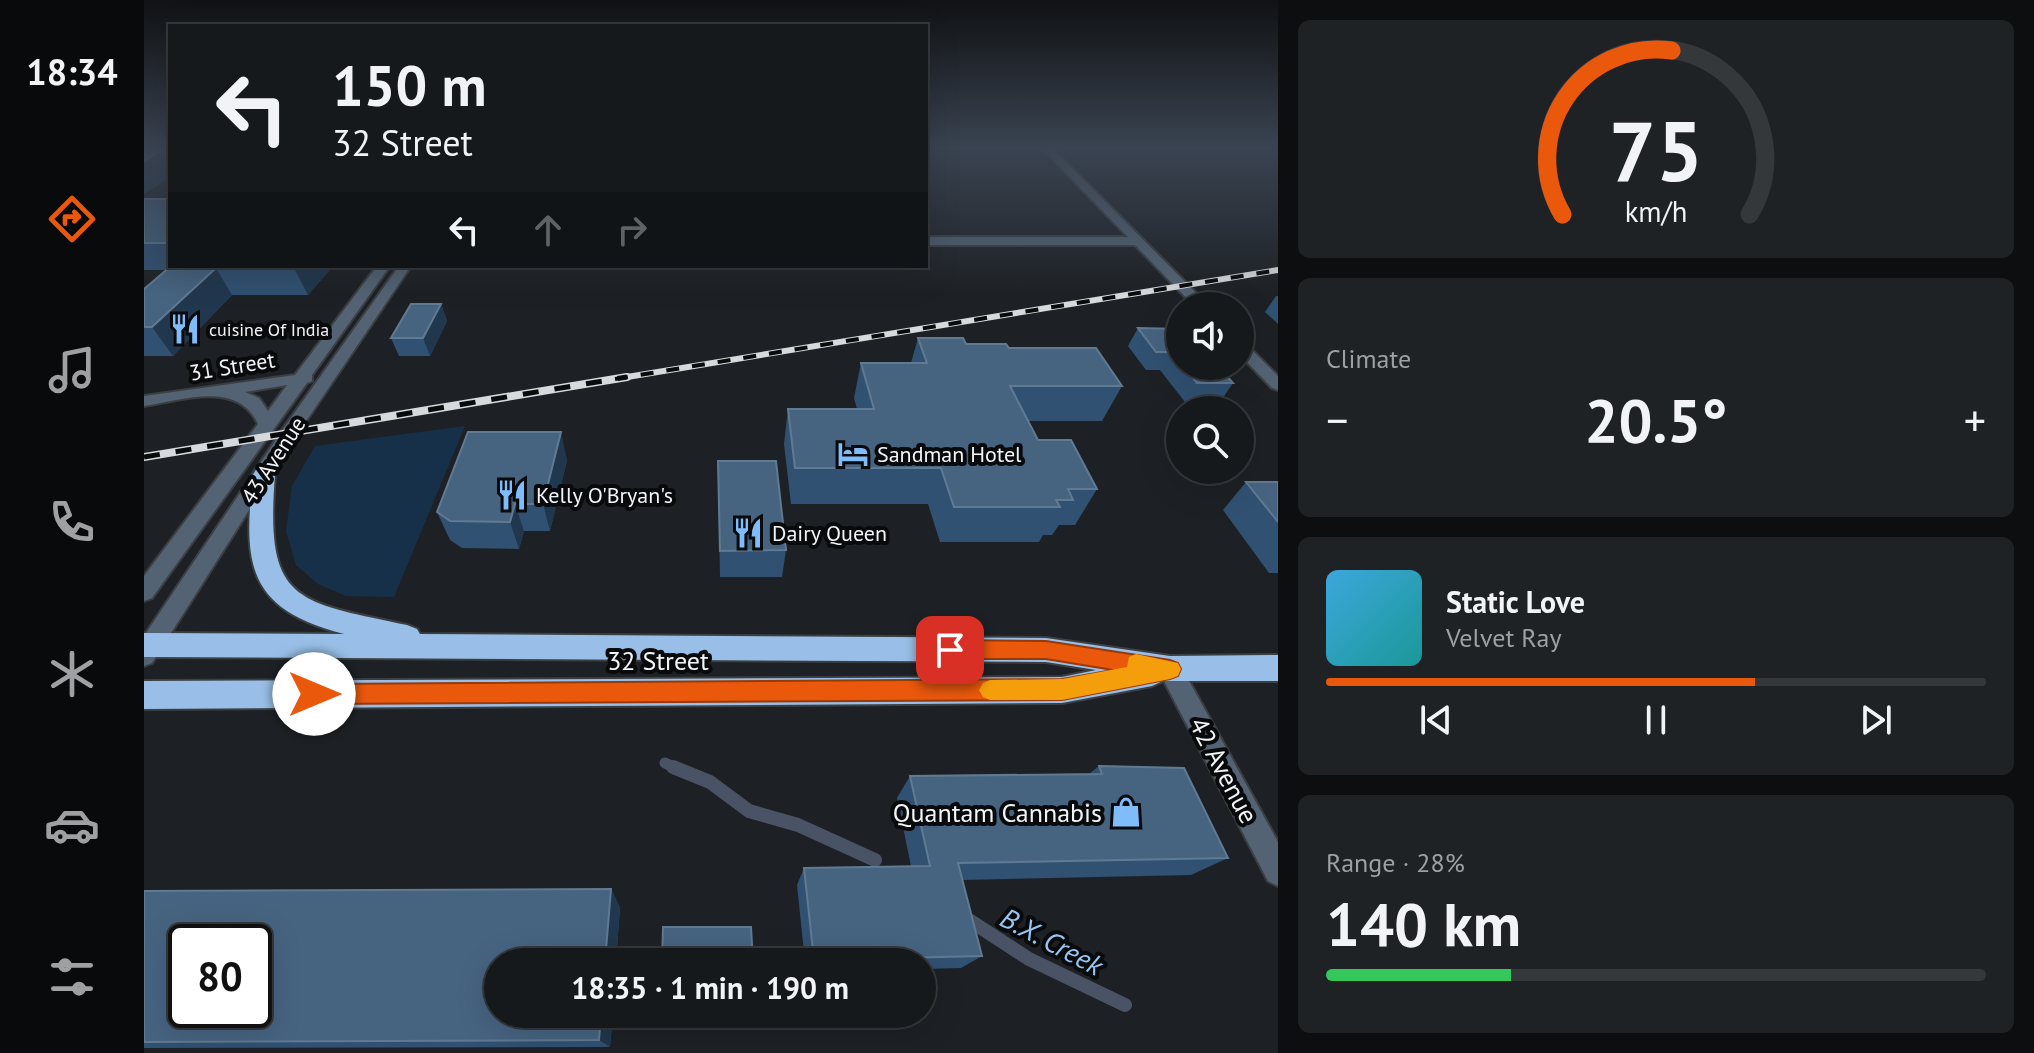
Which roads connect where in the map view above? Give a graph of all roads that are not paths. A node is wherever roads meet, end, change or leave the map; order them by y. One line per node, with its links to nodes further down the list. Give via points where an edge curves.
1 (1094, 196): 3 (street)
2 (928, 241): 3 (street)
3 (1139, 241): 6 (street)
4 (383, 268): 9 (street, 43 Avenue)
5 (404, 268): 8 (street, 43 Avenue)
6 (1188, 292)
7 (1270, 368): 10 (street)
8 (327, 377): 9 (street, 31 Street); 14 (street, 43 Avenue)
9 (301, 378): 11 (street, 31 Street); 13 (street, 43 Avenue)
10 (1278, 385)
11 (204, 393): 12 (street, 31 Street); 13 (street, via 240,394 254,400)
12 (144, 401)
13 (267, 424): 15 (street, 43 Avenue)
14 (264, 475): 16 (highway, via 259,549 272,583 290,603 319,617); 17 (street, 43 Avenue)
15 (144, 592)
16 (452, 647): 17 (highway, 32 Street); 19 (highway, 32 Street, via 1046,650)
17 (146, 649)
18 (1278, 668): 19 (highway, 32 Street)
19 (1170, 669): 20 (highway, 32 Street, via 1062,690); 21 (street, 42 Avenue)
20 (144, 695)
21 (1278, 871)

